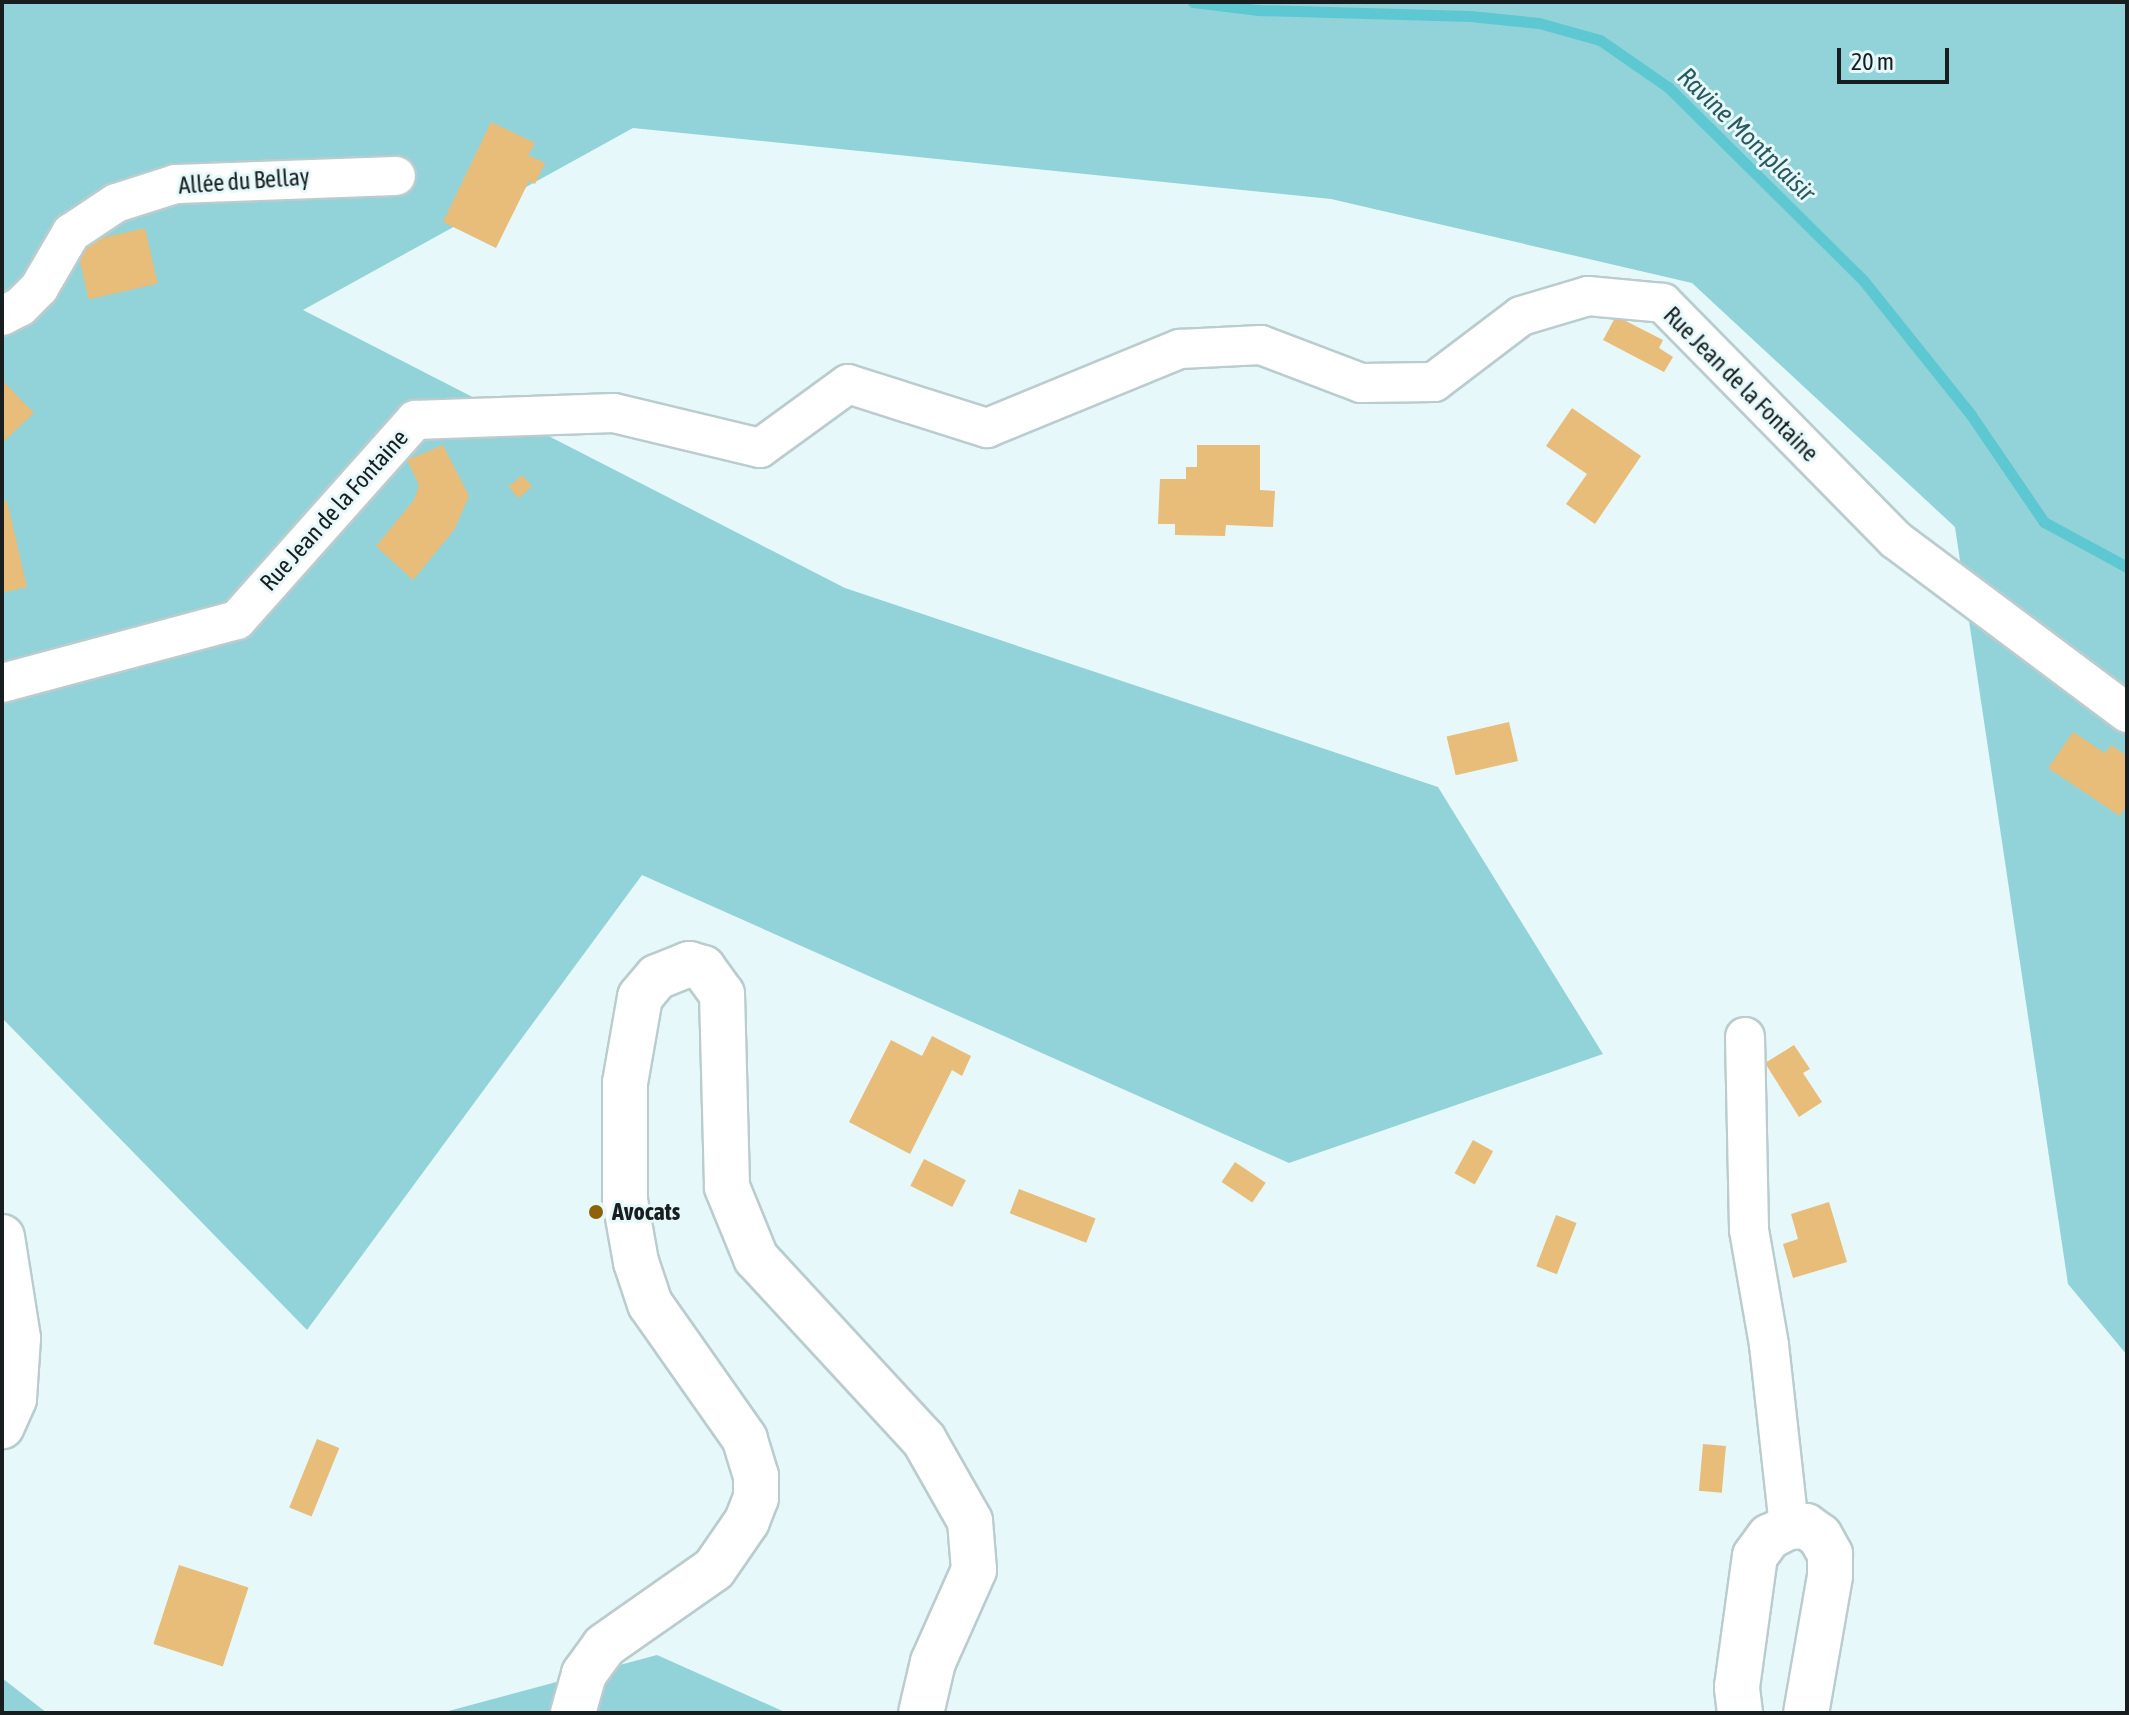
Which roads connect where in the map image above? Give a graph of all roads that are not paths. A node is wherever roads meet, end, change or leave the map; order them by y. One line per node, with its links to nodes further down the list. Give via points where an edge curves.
1 (396, 176): 2 (street, Allée du Bellay, via 176,184 116,203 71,233 39,288)
2 (2, 316)
3 (2, 683): 4 (street, Rue Jean de la Fontaine, via 237,620 415,420 614,413 760,448 848,384 987,428 1180,349 1261,345 1361,383 1434,382 1521,316 1588,296 1663,303 1896,540)
4 (2127, 713)
5 (1745, 1037): 8 (street, via 1749,1230 1769,1345)
6 (2, 1237): 7 (main road, via 18,1338 14,1399)
7 (2, 1426)
8 (1789, 1527): 11 (main road, via 1769,1537 1755,1556 1737,1687); 12 (main road, via 1806,1526 1820,1536 1830,1554)
9 (573, 1713): 10 (main road, via 584,1674 604,1646 714,1569 756,1498 756,1476 745,1439 650,1304 625,1200 625,1083 640,997 657,977 689,964 703,968 722,994 727,1187 756,1258 924,1440 970,1521 974,1570 933,1662)
10 (921, 1713)
11 (1740, 1713)
12 (1806, 1713)

